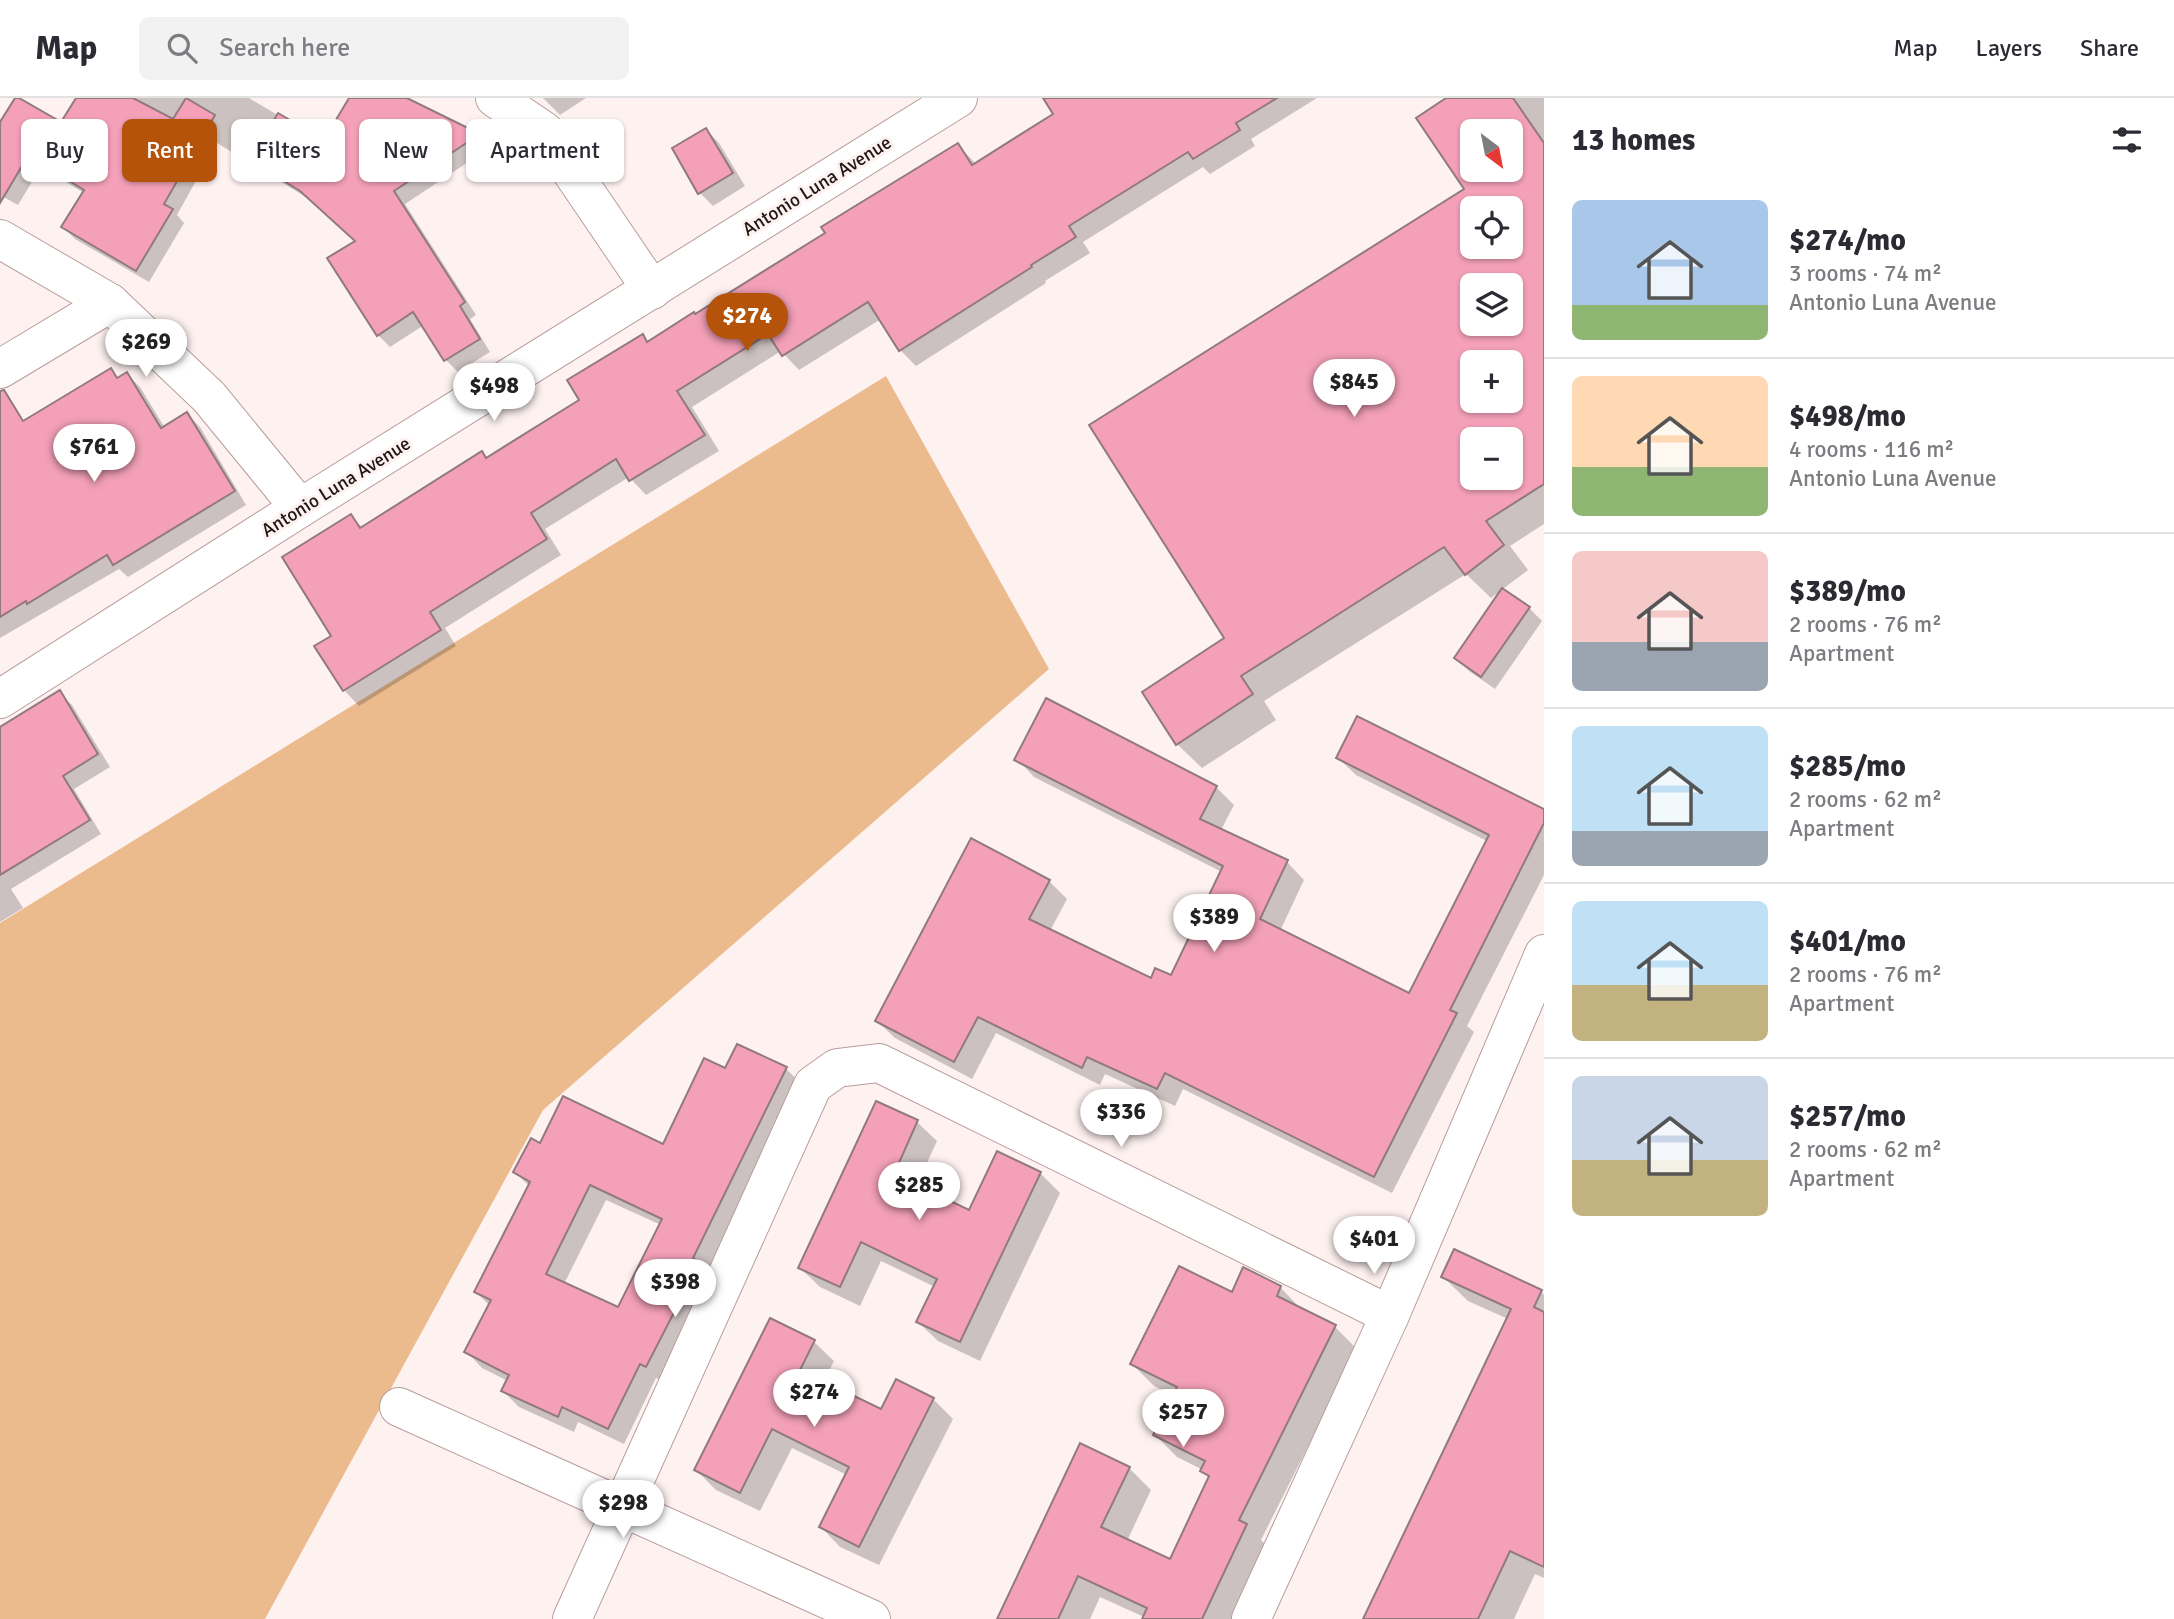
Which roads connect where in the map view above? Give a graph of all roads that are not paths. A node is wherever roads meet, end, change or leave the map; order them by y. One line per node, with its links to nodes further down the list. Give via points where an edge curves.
1 (495, 98): 4 (street, via 544,131)
2 (958, 98): 4 (street, Antonio Luna Avenue)
3 (0, 239): 5 (street)
4 (652, 290): 7 (street, Antonio Luna Avenue)
5 (110, 303): 6 (street); 7 (street, via 209,397)
6 (0, 369)
7 (300, 509): 8 (street, Antonio Luna Avenue)
8 (0, 699)
9 (1544, 954): 10 (street)
10 (1390, 1315): 12 (street, via 879,1063 837,1068 813,1085); 15 (street)
11 (399, 1407): 12 (street)
12 (622, 1507): 13 (street); 14 (street)
13 (572, 1619)
14 (871, 1619)
15 (1251, 1619)

